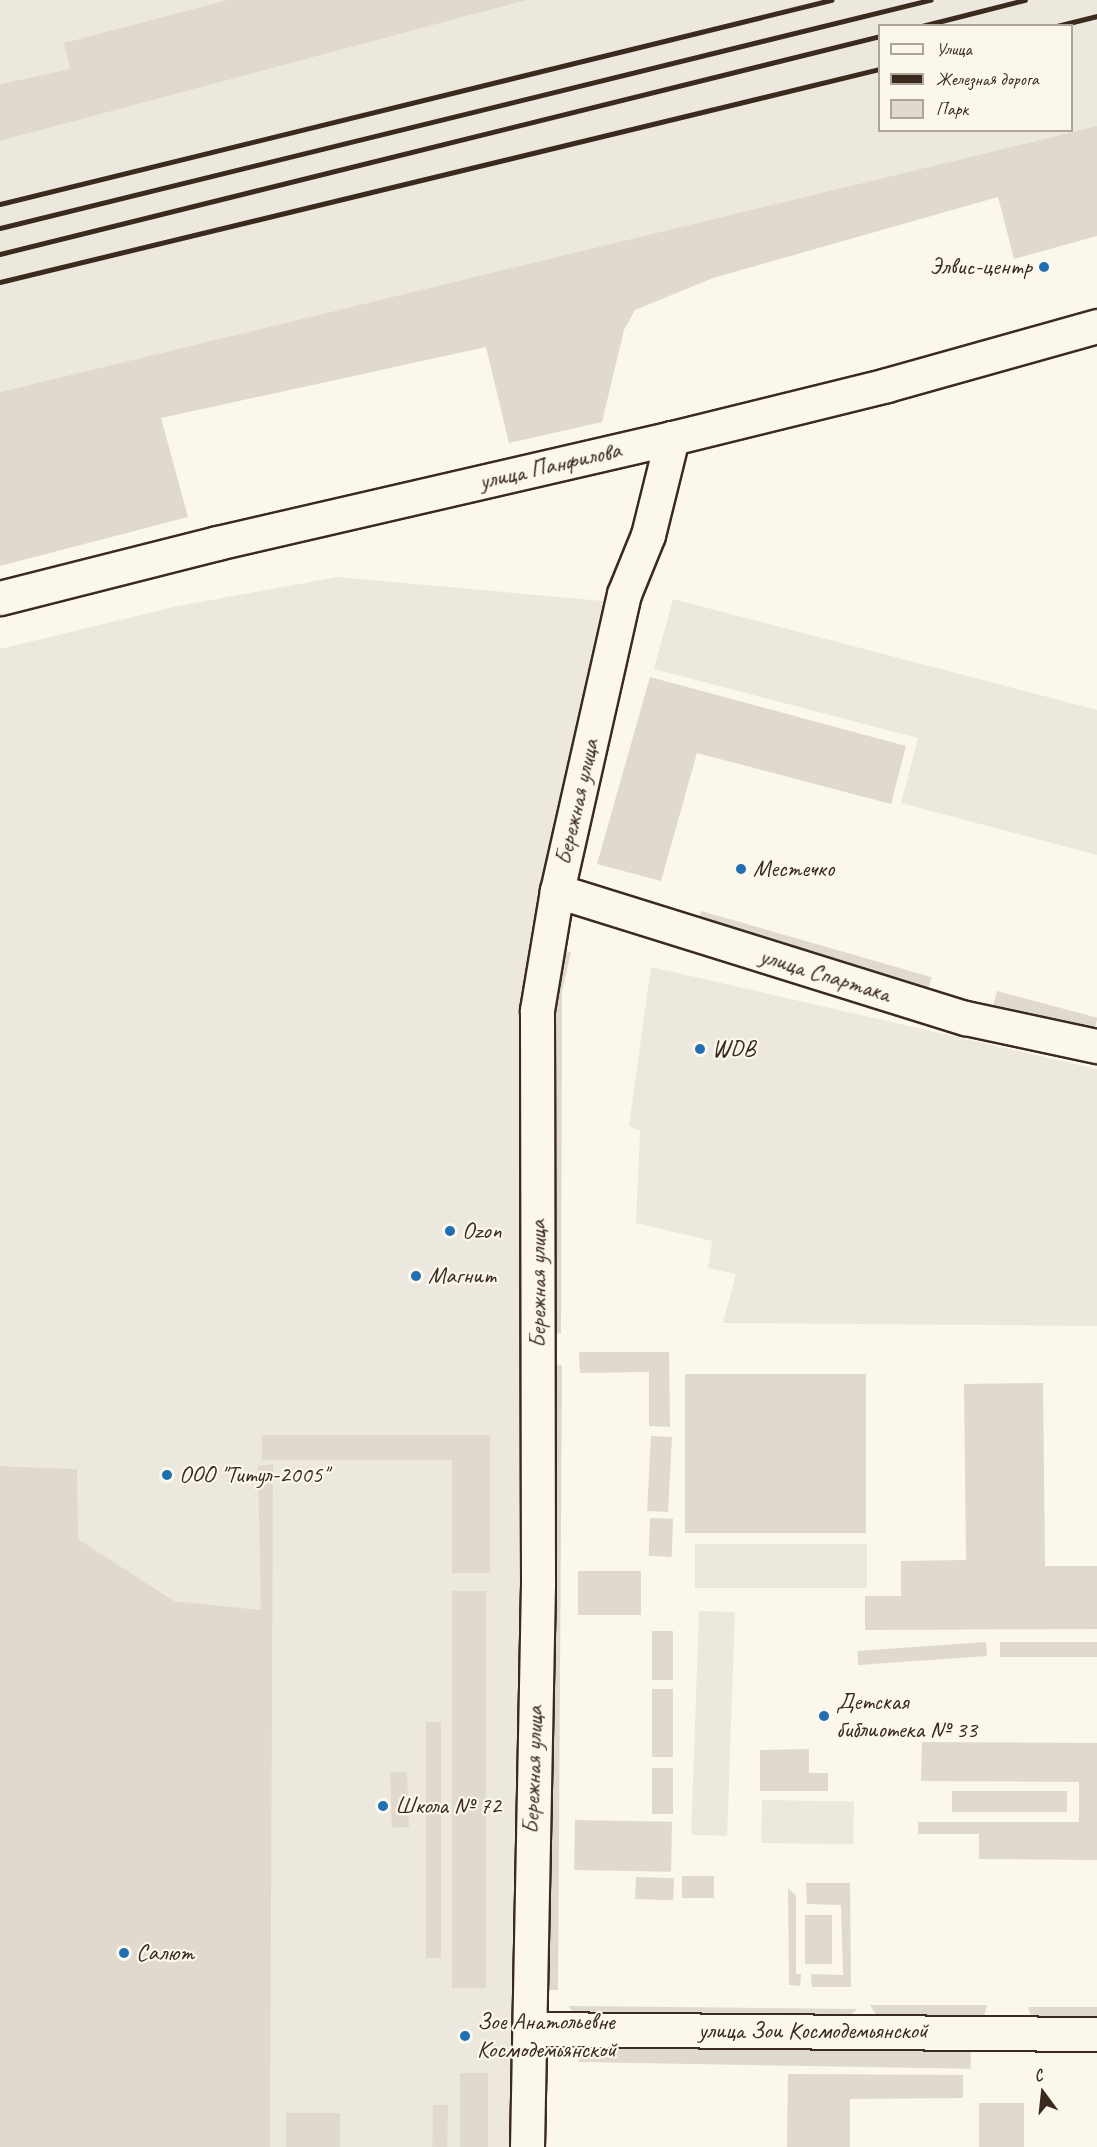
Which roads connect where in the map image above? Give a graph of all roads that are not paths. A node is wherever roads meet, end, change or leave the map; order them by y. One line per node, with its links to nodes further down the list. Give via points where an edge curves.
1 (1097, 326): 2 (street, улица Панфилова, via 887,385)
2 (672, 438): 3 (street, улица Панфилова, via 217,543); 4 (street, Бережная улица, via 648,535 624,594)
3 (0, 598)
4 (557, 891): 5 (street, улица Спартака, via 966,1018); 6 (street, Бережная улица, via 537,1010 538,1585)
5 (1097, 1047)
6 (530, 2029): 7 (street, улица Зои Космодемьянской); 8 (street, Бережная улица)
7 (1097, 2034)
8 (528, 2147)

